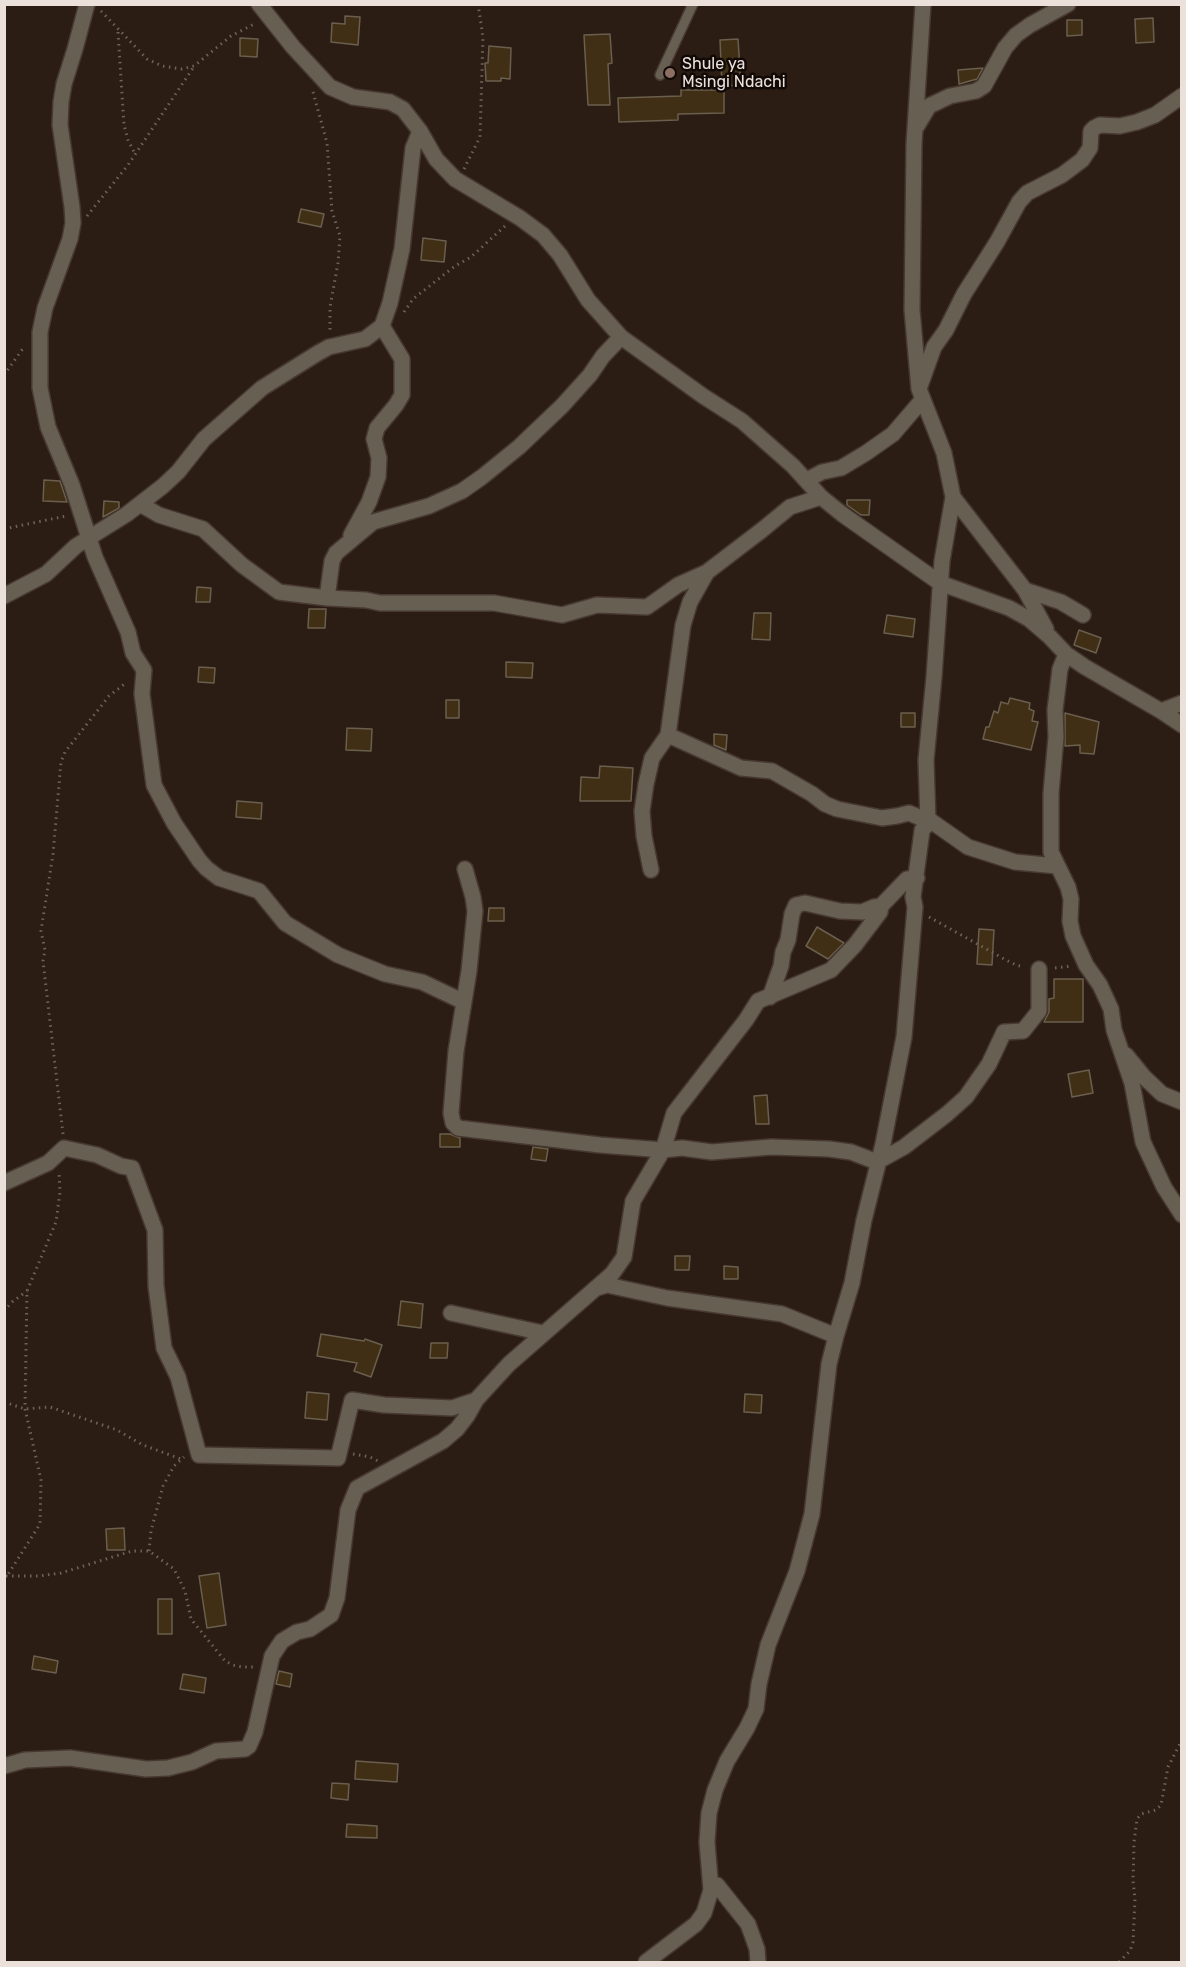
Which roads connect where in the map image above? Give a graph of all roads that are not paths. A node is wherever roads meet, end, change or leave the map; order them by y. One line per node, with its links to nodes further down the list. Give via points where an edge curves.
1 (87, 4): 17 (street, via 61,102 60,125 72,207 70,239 45,308 39,373 44,415)
2 (693, 4): 6 (lane)
3 (923, 4): 8 (street)
4 (1068, 4): 8 (street, via 1016,35 984,86 929,106)
5 (264, 10): 9 (street, via 330,87 353,97 390,102 404,109)
6 (660, 75)
7 (1182, 96): 12 (street, via 1137,122 1094,128 1090,148 1082,160 1019,202 934,347)
8 (915, 128): 12 (street, via 912,280)
9 (420, 131): 10 (street, via 413,148 402,249); 11 (street, via 436,159 455,179 543,235 588,300)
10 (382, 326): 16 (street, via 365,339 329,347 280,375 204,439 178,472); 18 (street, via 402,359 402,395 377,428 374,438 378,477)
11 (621, 337): 13 (street, via 742,421); 18 (street, via 562,406 482,477 435,504 373,522)
12 (921, 394): 13 (street, via 893,434 842,468); 15 (street, via 944,453)
13 (807, 480): 14 (street)
14 (821, 497): 19 (street, via 790,507); 20 (street)
15 (953, 497): 20 (street); 21 (street)
16 (140, 504): 17 (street); 23 (street, via 159,515 203,529 279,592)
17 (89, 537): 22 (street, via 46,574); 39 (street, via 133,653 144,670 142,694 154,784 174,823 206,868 219,878 259,891 285,922 338,955 385,974 422,982)
18 (345, 545): 23 (street, via 332,561)
19 (707, 572): 23 (street, via 678,585 647,608 597,605 562,615 494,603 380,603); 30 (street, via 690,602 683,625)
20 (940, 583): 25 (street, via 1009,608); 31 (street, via 926,760)
21 (1025, 590): 24 (street); 25 (street)
22 (4, 596)
23 (327, 598)
24 (1083, 615)
25 (1050, 637): 26 (street)
26 (1066, 654): 28 (street); 32 (street, via 1056,700 1051,793 1051,852)
27 (1182, 703): 28 (street)
28 (1161, 711): 29 (street)
29 (1182, 725)
30 (668, 735): 31 (street, via 741,768 772,771 837,810 882,818 909,813); 34 (street, via 652,758 642,811)
31 (925, 826): 32 (street, via 931,821 968,847 985,853 1015,862); 35 (street)
32 (1058, 866): 40 (street, via 1071,899 1073,936 1111,1009)
33 (465, 869): 39 (street, via 475,911)
34 (651, 870)
35 (917, 878): 36 (street, via 907,879); 43 (street, via 904,1037)
36 (881, 906): 38 (street, via 855,945 831,970); 38 (street, via 862,912 796,905)
37 (1039, 969): 43 (street, via 1039,1011 1023,1031 1004,1032 966,1097 904,1147)
38 (770, 997): 42 (street, via 758,1001 674,1113)
39 (464, 1002): 42 (street, via 451,1113 458,1128)
40 (1121, 1049): 41 (street, via 1162,1094); 45 (street, via 1143,1142)
41 (1182, 1102)
42 (663, 1150): 43 (street, via 830,1149); 46 (street, via 633,1201 624,1257)
43 (877, 1162): 49 (street, via 852,1283)
44 (4, 1183): 50 (street, via 48,1163 64,1148 132,1168 154,1230 164,1348 178,1377 199,1455 338,1458 352,1400 452,1408)
45 (1182, 1215)
46 (597, 1288): 48 (street); 49 (street, via 607,1285 690,1302 782,1314)
47 (451, 1313): 48 (street)
48 (543, 1333): 50 (street)
49 (836, 1336): 52 (street, via 809,1525 797,1571 768,1645 756,1709 727,1761 709,1813)
50 (476, 1400): 51 (street, via 443,1442 357,1488 348,1510 337,1598 331,1615 282,1641 272,1656 249,1746 216,1751 168,1768 146,1769 70,1758 25,1760)
51 (4, 1766)
52 (711, 1890): 53 (street, via 705,1913 696,1924); 54 (street, via 717,1885 748,1924 758,1949)
53 (646, 1962)
54 (758, 1962)

